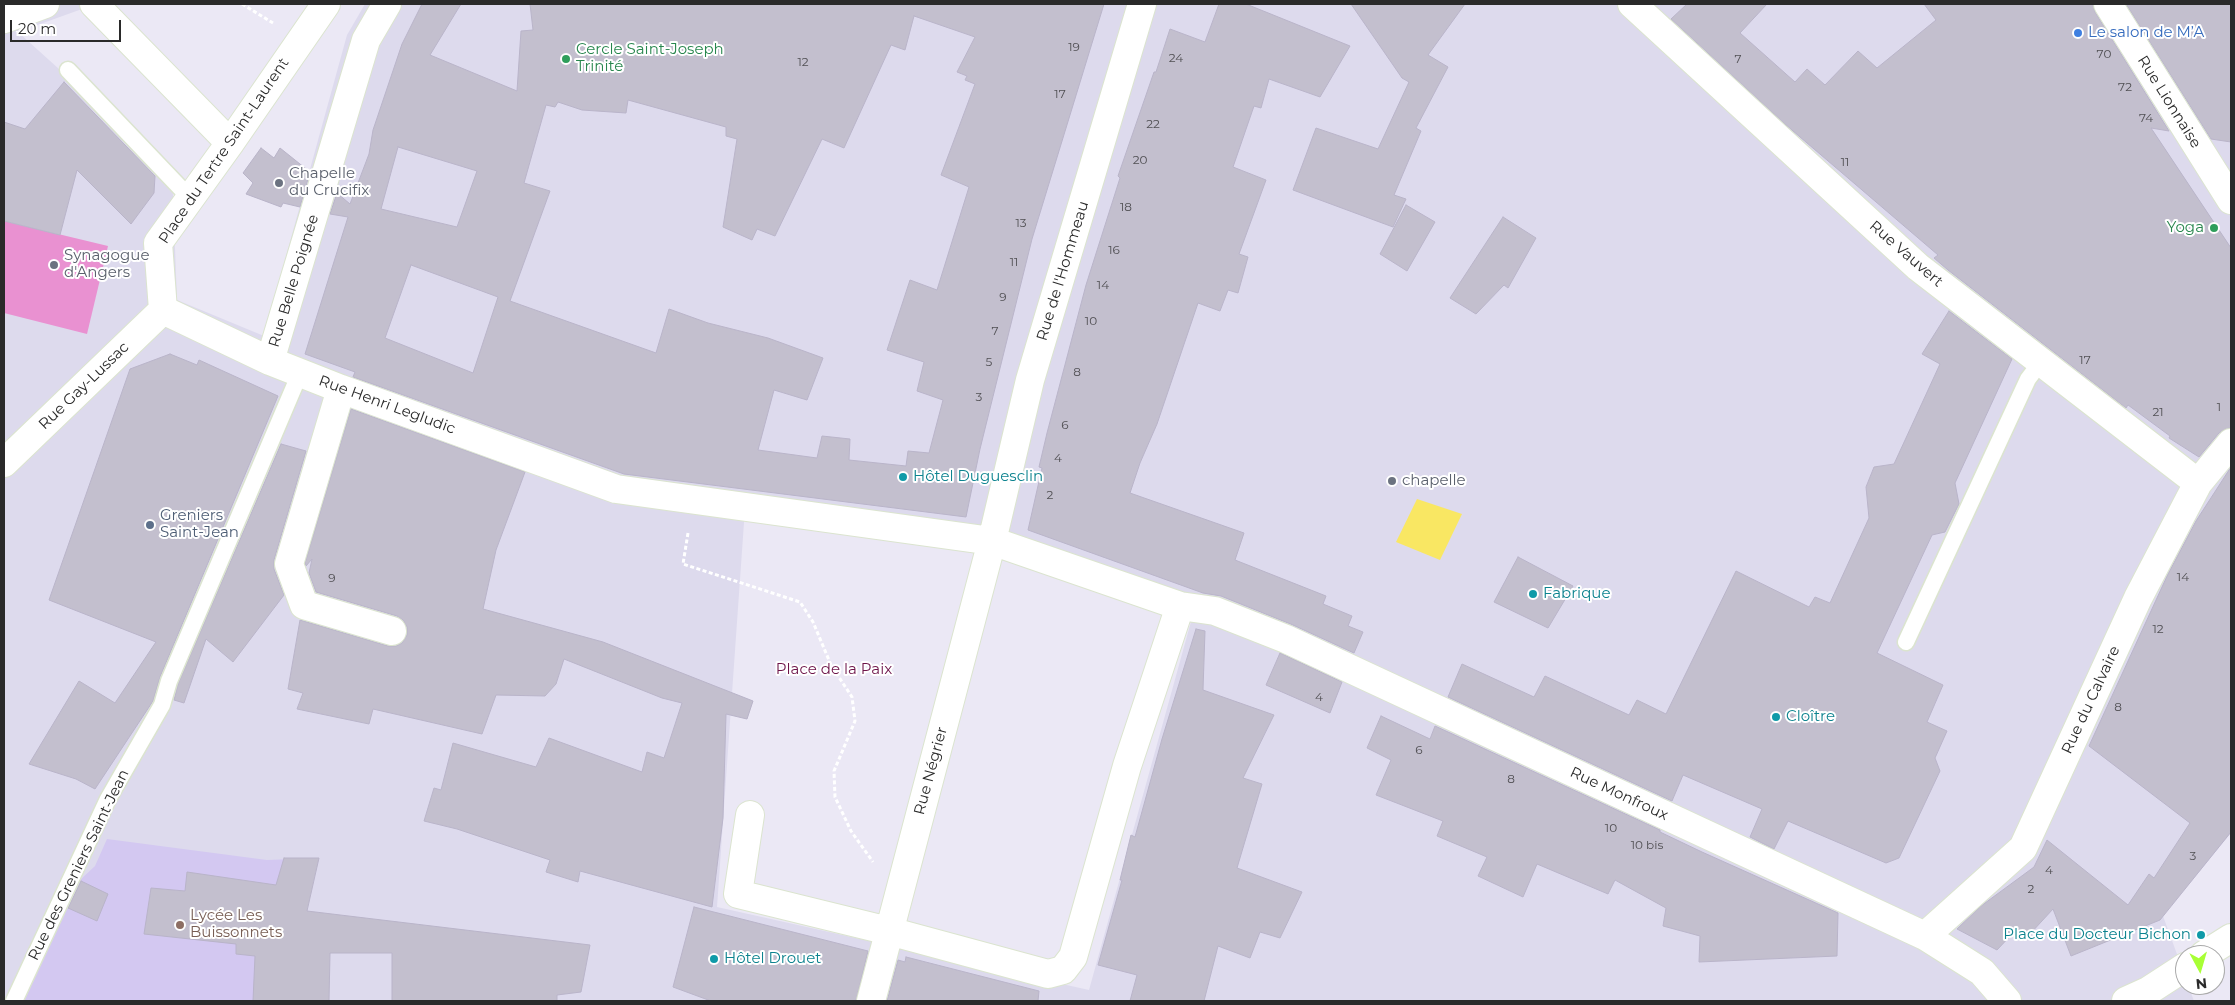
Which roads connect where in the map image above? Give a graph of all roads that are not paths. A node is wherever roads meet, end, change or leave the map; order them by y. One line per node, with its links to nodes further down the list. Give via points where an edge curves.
1 (45, 4): 8 (street)
2 (94, 4): 10 (street)
3 (326, 4): 10 (street, Place du Tertre Saint-Laurent)
4 (387, 4): 14 (street, Rue Belle Poignée, via 366,40)
5 (1142, 4): 21 (street, Rue de l'Hommeau, via 1030,380)
6 (1632, 4): 15 (street, Rue Vauvert, via 1918,267)
7 (2108, 4): 11 (street, Rue Lionnaise)
8 (4, 19)
9 (68, 70): 12 (lane)
10 (230, 144): 12 (street, Place du Tertre Saint-Laurent)
11 (2227, 185)
12 (190, 198): 13 (street, Place du Tertre Saint-Laurent, via 158,242)
13 (163, 310): 14 (street, Rue Henri Legludic); 19 (street, Rue Gay-Lussac)
14 (270, 361): 16 (street, Rue Henri Legludic)
15 (2041, 362): 20 (street, Rue Vauvert); 24 (lane, via 2028,379)
16 (300, 373): 17 (street, Rue Henri Legludic); 31 (lane, Rue des Greniers Saint-Jean, via 169,681 162,705 108,799)
17 (341, 389): 21 (street, Rue Henri Legludic, via 616,489); 23 (street, via 289,564 304,605)
18 (2231, 443): 20 (street, Rue du Calvaire)
19 (4, 463)
20 (2198, 483): 27 (street, Rue du Calvaire, via 2138,598 2023,848)
21 (992, 541): 22 (street); 26 (street, Rue Négrier)
22 (1180, 606): 26 (street, via 1127,766 1069,964 1063,970 1048,974); 27 (street, Rue Monfroux, via 1215,611 1286,639)
23 (392, 631)
24 (1906, 642)
25 (750, 815): 26 (street, via 738,894)
26 (889, 931): 32 (street, Rue Négrier)
27 (1925, 936): 33 (street, Rue Monfroux, via 1982,972)
28 (2231, 938): 29 (street)
29 (2220, 945)
30 (2175, 973): 34 (street)
31 (14, 1001)
32 (871, 1001)
33 (2007, 1001)
34 (2126, 1001)

